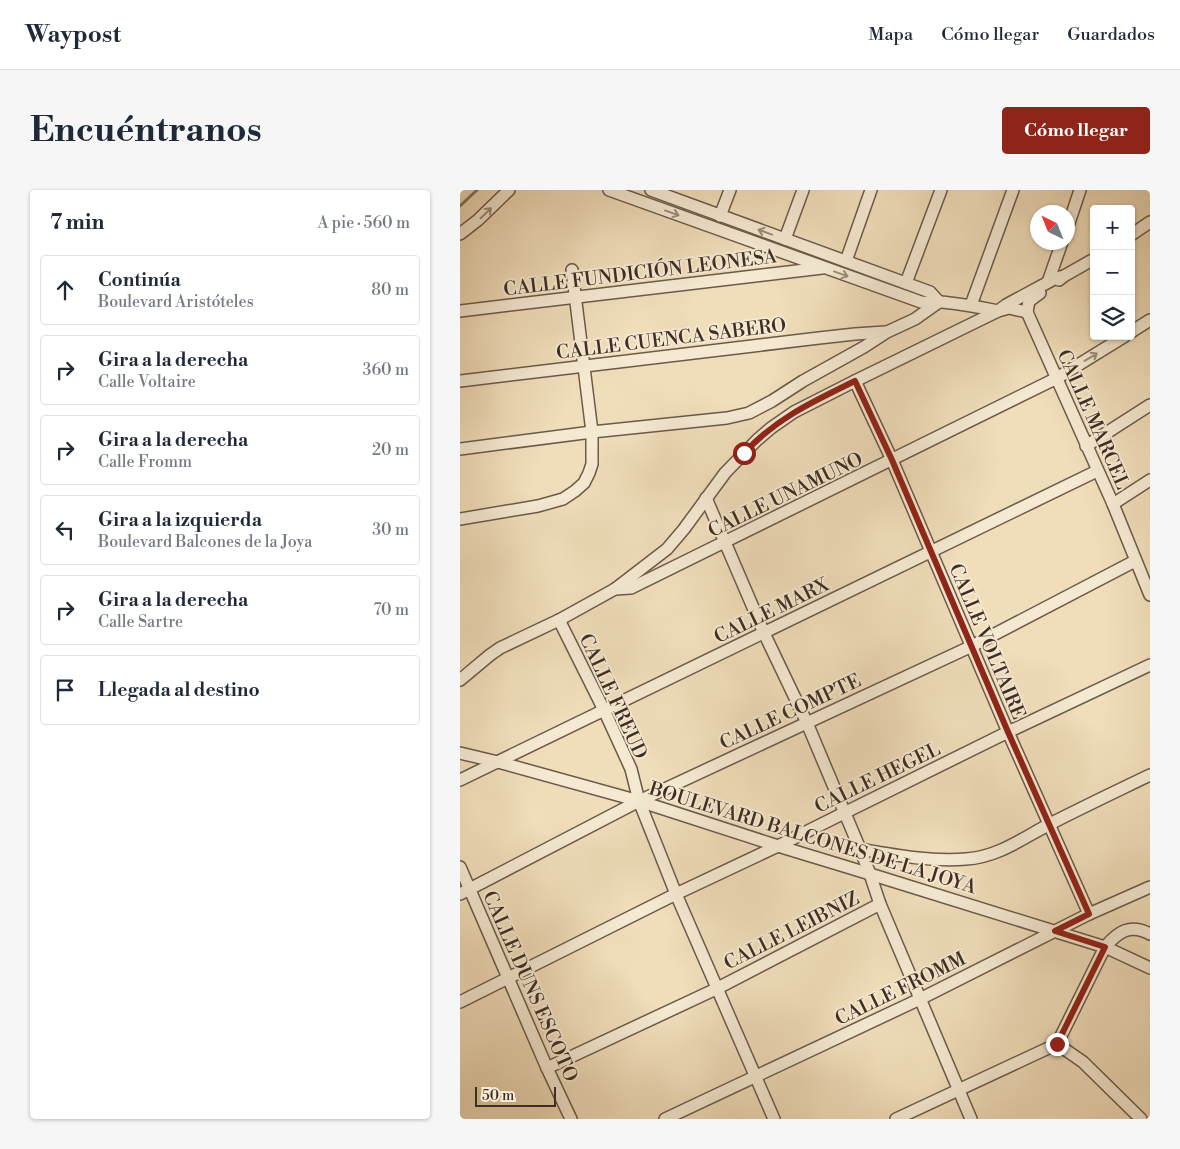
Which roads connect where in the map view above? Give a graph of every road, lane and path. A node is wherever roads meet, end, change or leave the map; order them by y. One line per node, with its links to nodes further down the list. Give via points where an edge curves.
1 (510, 190): 14 (street, one-way to 1)
2 (610, 190): 19 (street, one-way to 19)
3 (651, 190): 11 (street)
4 (730, 190): 11 (street)
5 (803, 190): 15 (street)
6 (872, 190): 17 (street)
7 (941, 190): 23 (street)
8 (1012, 190): 26 (street)
9 (1080, 190): 10 (street)
10 (1075, 205)
11 (720, 216): 15 (street, one-way to 11)
12 (1150, 222): 13 (street)
13 (1135, 232)
14 (460, 234)
15 (785, 239): 17 (street)
16 (1059, 250): 22 (street)
17 (846, 261): 23 (street)
18 (1090, 261): 21 (street)
19 (824, 268): 24 (street, CALLE FUNDICIÓN LEONESA); 25 (street, one-way to 25, via 921,302)
20 (572, 270): 24 (street)
21 (1064, 276): 22 (street); 29 (street, via 1029,301)
22 (1048, 282): 28 (street)
23 (906, 283): 25 (street, via 930,292)
24 (575, 298): 27 (street, CALLE FUNDICIÓN LEONESA); 34 (street)
25 (939, 302): 26 (street); 32 (street, via 915,319)
26 (971, 305): 28 (street)
27 (460, 312)
28 (998, 312): 29 (street, via 1009,308); 37 (street)
29 (1027, 312): 35 (street, CALLE MARCEL)
30 (1150, 320): 31 (street)
31 (1135, 329)
32 (887, 332): 34 (street, CALLE CUENCA SABERO); 39 (street, via 749,413)
33 (1119, 340): 35 (street, CALLE UNAMUNO, one-way to 33)
34 (583, 366): 36 (street, CALLE CUENCA SABERO); 39 (street)
35 (1057, 378): 40 (street, CALLE MARCEL); 42 (street, CALLE UNAMUNO)
36 (460, 381)
37 (855, 381): 42 (street, CALLE VOLTAIRE); 45 (street, via 770,428 725,473)
38 (1150, 405): 40 (street)
39 (592, 432): 41 (street); 47 (street, via 592,464 584,483 569,496 538,506)
40 (1086, 446): 43 (street, CALLE MARCEL)
41 (460, 449)
42 (892, 460): 48 (street, CALLE UNAMUNO); 49 (street, CALLE VOLTAIRE)
43 (1097, 471): 46 (street, CALLE MARCEL); 49 (street, CALLE MARX)
44 (1150, 480): 46 (street)
45 (706, 498): 48 (street, CALLE LEIBNIZ); 51 (street, via 667,549)
46 (1112, 504): 50 (street, CALLE MARCEL)
47 (460, 519)
48 (726, 543): 51 (street, CALLE UNAMUNO, via 631,588); 54 (street, CALLE LEIBNIZ)
49 (931, 552): 54 (street, CALLE MARX); 55 (street, CALLE VOLTAIRE)
50 (1136, 561): 52 (street, CALLE MARCEL); 55 (street, CALLE COMPTE)
51 (615, 589): 53 (street)
52 (1150, 595)
53 (559, 620): 57 (street, via 500,648); 58 (street, CALLE FREUD)
54 (764, 633): 58 (street, CALLE MARX); 59 (street, CALLE LEIBNIZ)
55 (972, 646): 59 (street, CALLE COMPTE); 60 (street, CALLE VOLTAIRE)
56 (1150, 665): 60 (street, CALLE HEGEL)
57 (460, 680)
58 (604, 710): 62 (street, CALLE MARX); 65 (street, CALLE FREUD, via 630,769)
59 (807, 723): 65 (street, CALLE COMPTE); 66 (street, CALLE LEIBNIZ)
60 (1008, 732): 66 (street, CALLE HEGEL); 67 (street, CALLE VOLTAIRE)
61 (460, 753): 62 (street, BOULEVARD BALCONES DE LA JOYA)
62 (498, 762): 64 (street, CALLE MARX); 65 (street, BOULEVARD BALCONES DE LA JOYA)
63 (1150, 775): 67 (street)
64 (460, 780)
65 (638, 801): 68 (street, BOULEVARD BALCONES DE LA JOYA); 73 (street, CALLE COMPTE); 74 (street, CALLE FREUD)
66 (844, 813): 68 (street, CALLE HEGEL); 69 (street, CALLE LEIBNIZ)
67 (1049, 825): 69 (street, via 994,853 967,859 938,860); 76 (street, CALLE VOLTAIRE)
68 (778, 846): 71 (street, BOULEVARD BALCONES DE LA JOYA); 74 (street, CALLE HEGEL)
69 (860, 849): 71 (street, CALLE LEIBNIZ)
70 (460, 867): 73 (street, CALLE DUNS ESCOTO)
71 (870, 874): 75 (street, CALLE LEIBNIZ); 77 (street, BOULEVARD BALCONES DE LA JOYA)
72 (1150, 887): 76 (street, CALLE FROMM)
73 (465, 892): 81 (street, CALLE DUNS ESCOTO)
74 (676, 894): 81 (street, CALLE HEGEL); 82 (street, CALLE FREUD)
75 (880, 904): 82 (street, CALLE LEIBNIZ); 83 (street)
76 (1089, 914): 77 (street, CALLE FROMM)
77 (1055, 931): 79 (street, BOULEVARD BALCONES DE LA JOYA); 83 (street, CALLE FROMM)
78 (1150, 934): 79 (street, via 1144,930 1126,929)
79 (1105, 947): 80 (street, BOULEVARD BALCONES DE LA JOYA); 85 (street)
80 (1150, 968)
81 (508, 978): 84 (street, CALLE HEGEL); 86 (street, CALLE DUNS ESCOTO)
82 (716, 989): 86 (street, CALLE LEIBNIZ); 87 (street, CALLE FREUD)
83 (920, 999): 87 (street, CALLE FROMM); 88 (street)
84 (460, 1002)
85 (1057, 1044): 88 (street); 89 (street, via 1083,1062)
86 (547, 1068): 90 (street, CALLE DUNS ESCOTO)
87 (757, 1076): 91 (street, CALLE FROMM); 92 (street, CALLE FREUD)
88 (958, 1090): 93 (street); 94 (street)
89 (1135, 1117)
90 (571, 1119)
91 (665, 1119)
92 (774, 1119)
93 (896, 1119)
94 (971, 1119)

